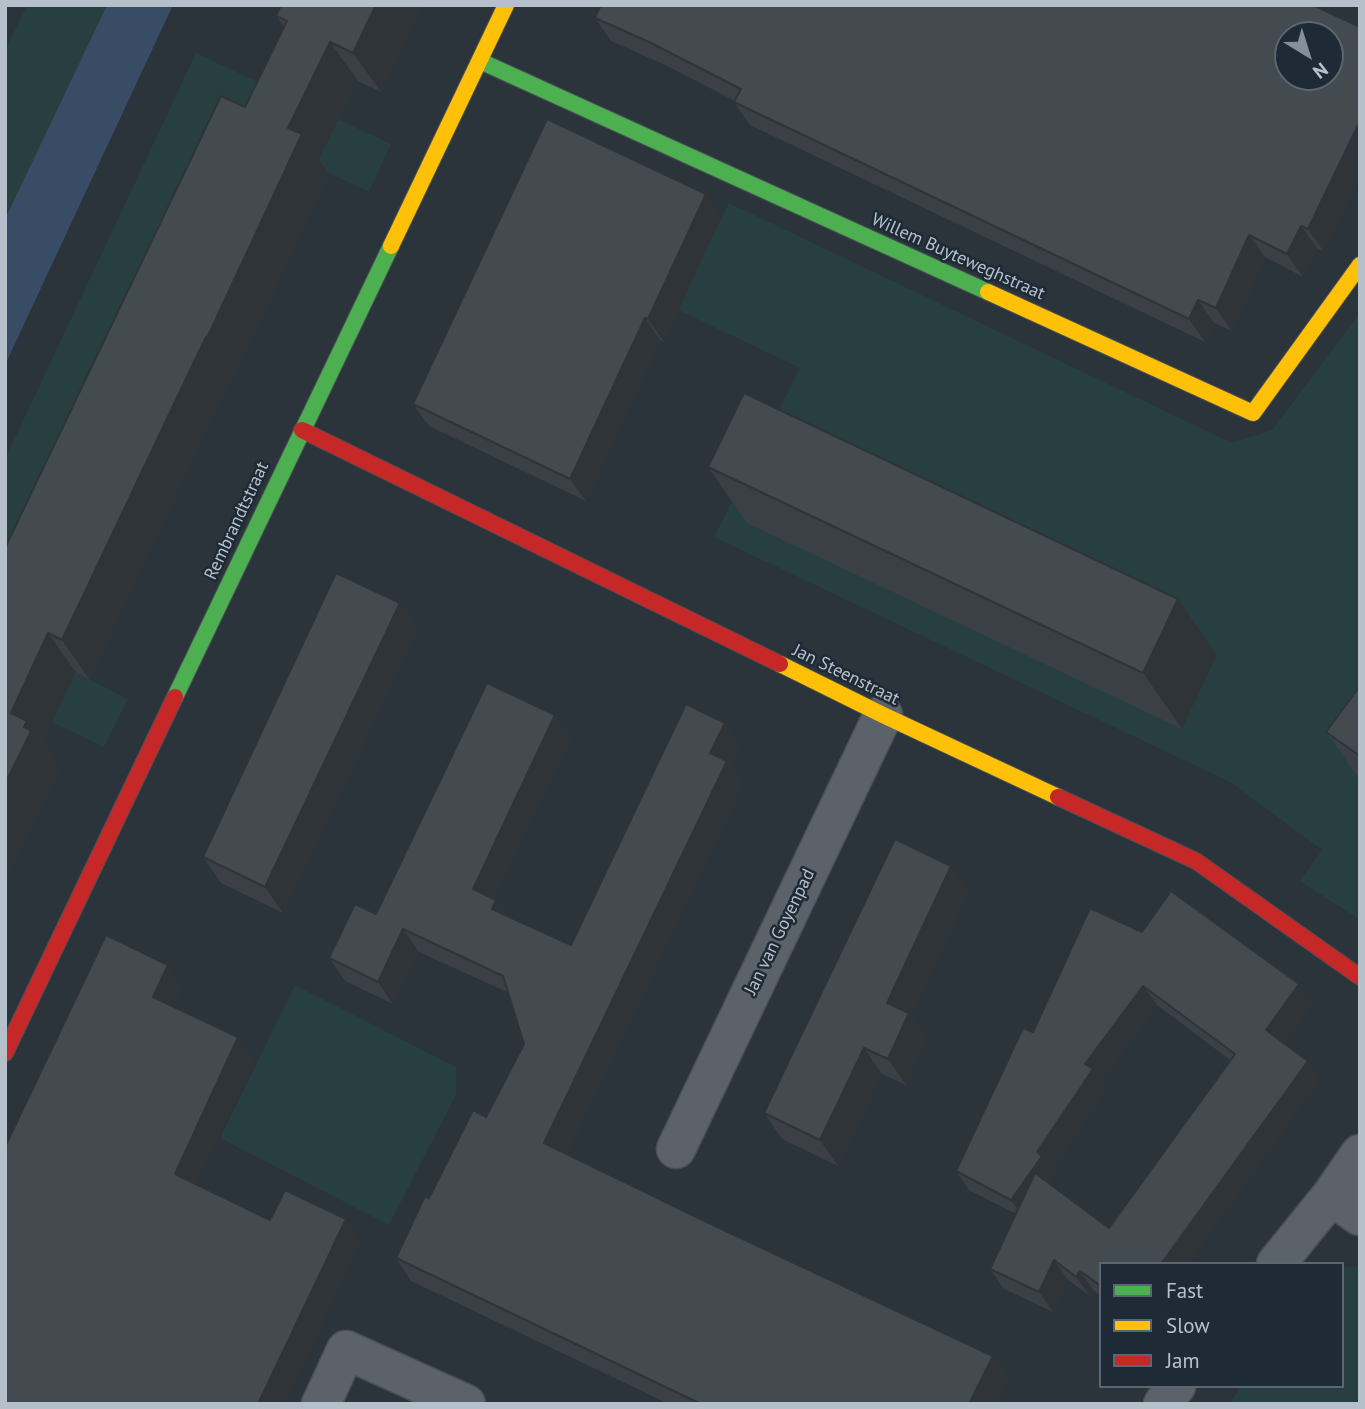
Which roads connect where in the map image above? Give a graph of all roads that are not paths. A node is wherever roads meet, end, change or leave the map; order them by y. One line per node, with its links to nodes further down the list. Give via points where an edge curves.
1 (506, 5): 2 (street, Rembrandtstraat)
2 (480, 61): 3 (street, Willem Buyteweghstraat, via 1253,413); 4 (street, Rembrandtstraat)
3 (1360, 265)
4 (302, 430): 5 (street, Jan Steenstraat); 7 (street, Rembrandtstraat)
5 (883, 715): 6 (street, Jan Steenstraat, via 1196,861); 8 (street, Jan van Goyenpad)
6 (1360, 977)
7 (5, 1053)
8 (676, 1149)
9 (1360, 1154): 10 (street)
10 (1345, 1206): 11 (street)
11 (1278, 1262)
12 (1175, 1388): 15 (street)
13 (321, 1404): 14 (street, via 346,1350)
14 (466, 1404)
15 (1163, 1404)

